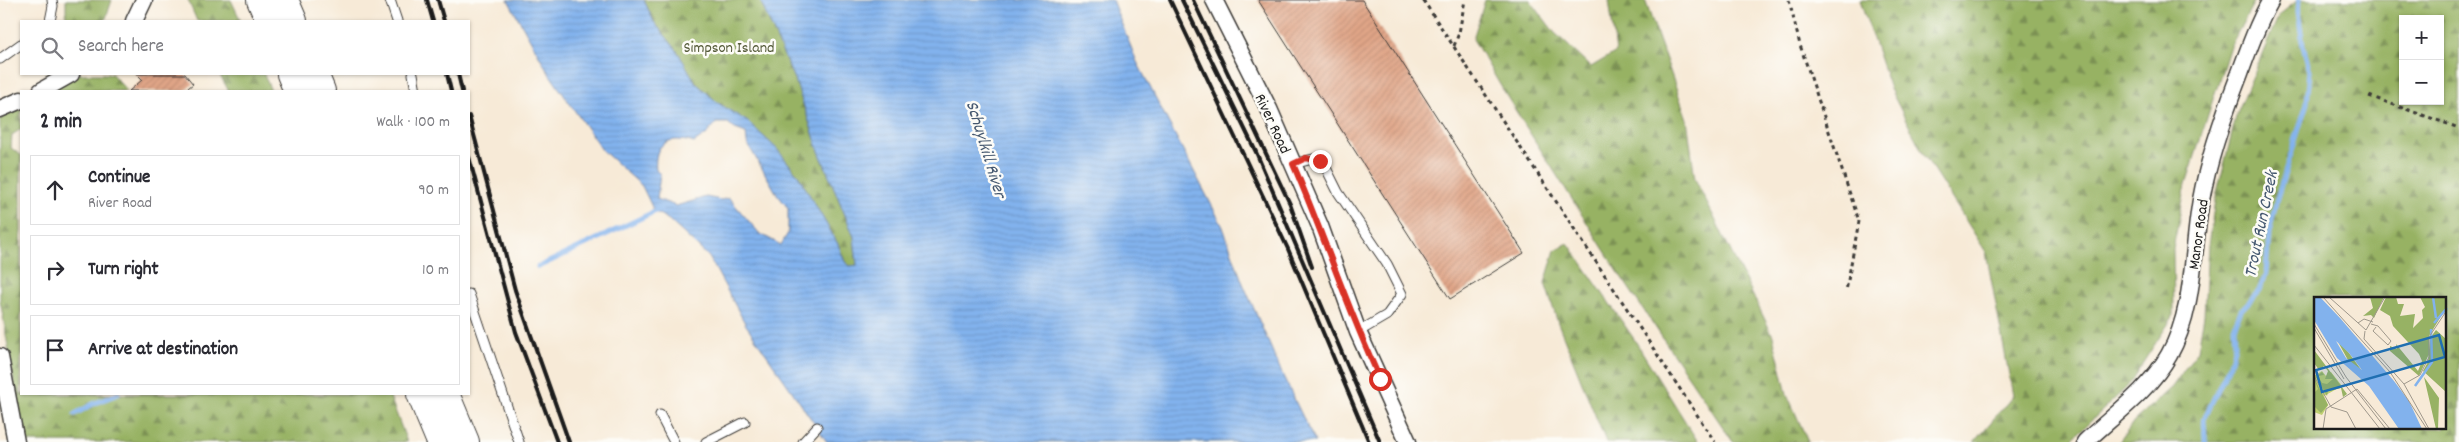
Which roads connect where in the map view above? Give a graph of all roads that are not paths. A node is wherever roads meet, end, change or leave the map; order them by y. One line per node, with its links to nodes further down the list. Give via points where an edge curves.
1 (52, 0): 8 (lane)
2 (144, 0): 9 (street)
3 (261, 0): 10 (highway)
4 (284, 0): 11 (highway)
5 (390, 0): 12 (lane)
6 (1214, 0): 25 (street, River Road)
7 (2271, 0): 42 (street, Manor Road, via 2258,24 2207,171 2180,332 2152,378)
8 (50, 20)
9 (134, 20)
10 (270, 20)
11 (293, 20)
12 (397, 20)
13 (20, 45): 14 (lane)
14 (0, 59)
15 (68, 75): 19 (street)
16 (291, 75): 20 (highway)
17 (314, 75): 21 (highway)
18 (413, 75): 22 (lane)
19 (43, 90)
20 (298, 90)
21 (321, 90)
22 (416, 90)
23 (20, 100): 24 (street)
24 (0, 109)
25 (1293, 164): 27 (street, River Road, via 1320,226); 27 (lane, via 1313,158 1325,166 1338,192 1387,264 1402,294 1387,315)
26 (470, 297): 37 (lane)
27 (1358, 332): 41 (street, River Road)
28 (0, 357): 34 (street)
29 (421, 395): 35 (highway)
30 (446, 395): 36 (highway)
31 (660, 416): 38 (lane)
32 (745, 422): 39 (lane)
33 (817, 427): 40 (lane)
34 (16, 442)
35 (440, 442)
36 (465, 442)
37 (519, 442)
38 (674, 442)
39 (706, 442)
40 (803, 442)
41 (1408, 442)
42 (2085, 442)

